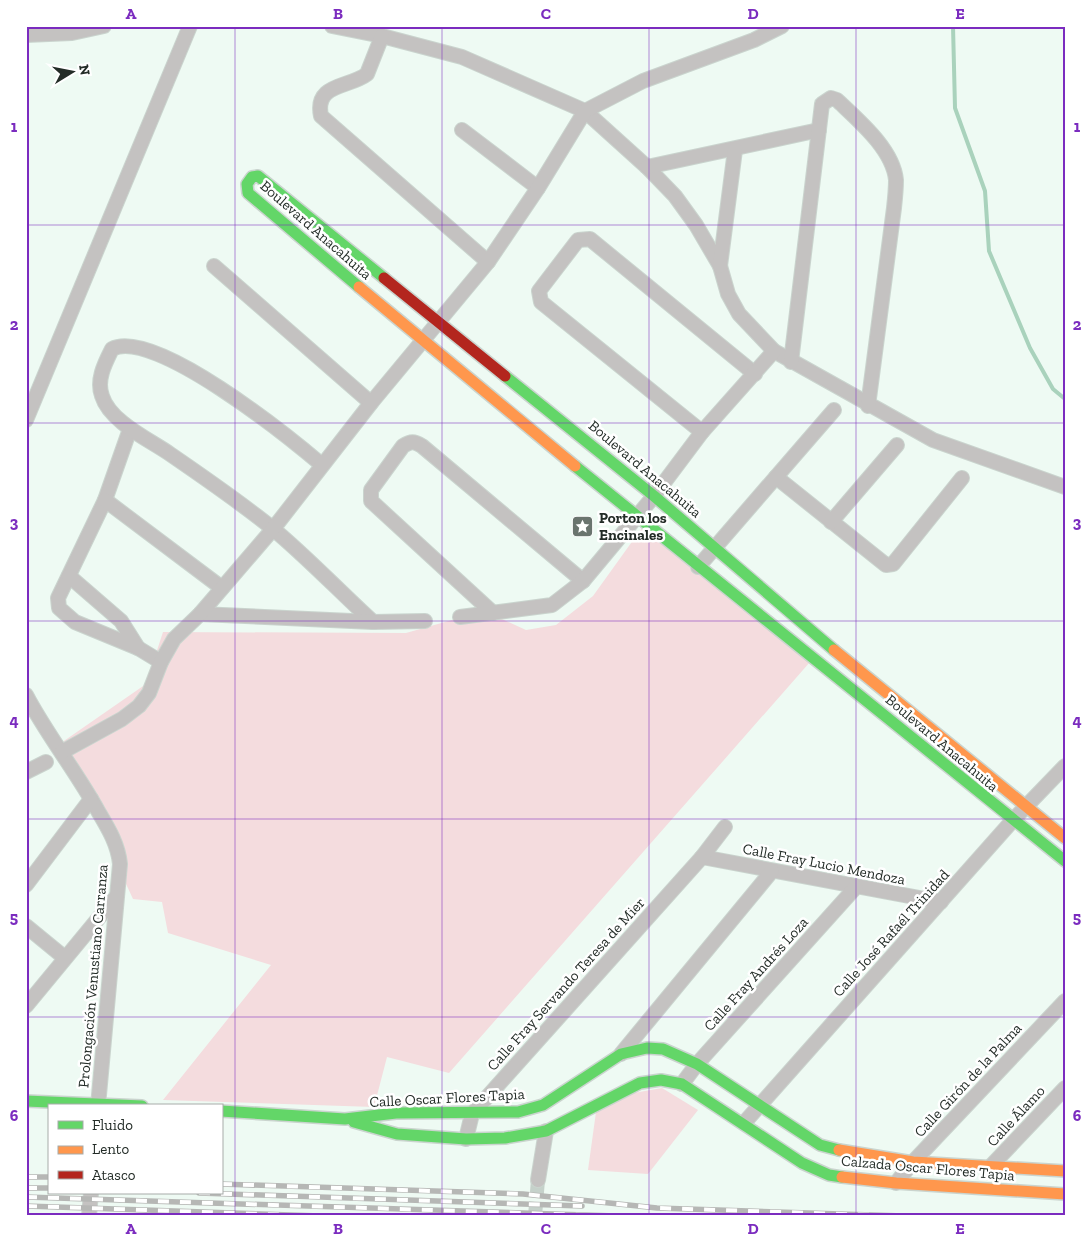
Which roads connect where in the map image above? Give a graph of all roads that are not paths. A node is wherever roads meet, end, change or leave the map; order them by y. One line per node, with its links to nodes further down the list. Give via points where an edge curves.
1 (104, 26): 5 (street, via 72,33)
2 (190, 26): 24 (street)
3 (332, 26): 6 (street)
4 (782, 26): 7 (street, via 754,40 643,81)
5 (26, 35)
6 (382, 36): 7 (street, via 462,57); 13 (street, via 366,74 328,91 321,103 321,116)
7 (585, 111): 11 (street); 12 (street)
8 (462, 130): 12 (street)
9 (819, 130): 10 (street); 19 (street); 22 (street, via 822,104 830,98 837,100 868,129 889,160 896,179)
10 (735, 150): 11 (street); 15 (street)
11 (648, 167): 15 (street, via 675,196)
12 (538, 188): 13 (street)
13 (488, 262): 16 (street)
14 (214, 266): 21 (street)
15 (720, 266): 18 (street, via 728,294 739,314)
16 (438, 320): 17 (street); 17 (street, Boulevard Anacahuita, via 258,176 252,177 247,184 248,193); 32 (street, Boulevard Anacahuita)
17 (422, 340): 21 (street); 34 (street, Boulevard Anacahuita)
18 (774, 351): 19 (street); 20 (street)
19 (791, 362): 22 (street)
20 (755, 374): 26 (street); 26 (street, via 590,239 578,240 539,290 541,302)
21 (371, 403): 28 (street)
22 (868, 406): 31 (street, via 933,440)
23 (834, 410): 29 (street)
24 (26, 420)
25 (130, 429): 28 (street, via 102,396 100,384 112,349 120,345 144,349 193,372 253,409); 33 (street); 36 (street, via 205,478)
26 (702, 432): 32 (street)
27 (897, 445): 35 (street)
28 (322, 465): 36 (street)
29 (776, 477): 35 (street); 37 (street)
30 (962, 478): 35 (street, via 890,565 881,563)
31 (1065, 487)
32 (654, 496): 34 (street); 37 (street, Boulevard Anacahuita)
33 (105, 500): 39 (street); 41 (street)
34 (637, 516): 38 (street, Boulevard Anacahuita); 40 (street)
35 (831, 522)
36 (273, 529): 41 (street); 46 (street)
37 (714, 547): 38 (street); 49 (street, Boulevard Anacahuita)
38 (698, 566): 51 (street, Boulevard Anacahuita)
39 (69, 576): 47 (street, via 121,621); 47 (street, via 58,598 59,608 65,616)
40 (583, 581): 42 (street, via 552,605); 42 (street, via 422,446 409,442 371,490 371,501)
41 (222, 588): 43 (street)
42 (494, 613): 44 (street)
43 (200, 614): 46 (street); 48 (street, via 174,639)
44 (460, 618)
45 (425, 621): 46 (street)
46 (372, 622)
47 (138, 648): 48 (street)
48 (160, 662): 52 (street, via 149,693 139,706)
49 (879, 688): 51 (street); 57 (street, Boulevard Anacahuita)
50 (26, 695): 52 (street, Prolongación Venustiano Carranza)
51 (870, 702): 58 (street, Boulevard Anacahuita)
52 (62, 752): 56 (street, Prolongación Venustiano Carranza)
53 (46, 762): 55 (street)
54 (1065, 766): 57 (street, Calle José Rafaél Trinidad)
55 (26, 772)
56 (91, 798): 64 (street); 66 (street, Prolongación Venustiano Carranza, via 119,853)
57 (1026, 807): 58 (street, Calle José Rafaél Trinidad); 60 (street, Boulevard Anacahuita)
58 (1013, 820): 62 (street, Boulevard Anacahuita); 67 (street, Calle José Rafaél Trinidad)
59 (725, 827): 61 (street, Calle Fray Servando Teresa de Mier)
60 (1065, 838)
61 (702, 857): 63 (street, Calle Fray Lucio Mendoza); 80 (street, Calle Fray Servando Teresa de Mier)
62 (1065, 861)
63 (772, 871): 65 (street, Calle Fray Lucio Mendoza); 72 (street)
64 (26, 885)
65 (856, 887): 67 (street, Calle Fray Lucio Mendoza); 73 (street, Calle Fray Andrés Loza)
66 (116, 897): 69 (street); 77 (street, Prolongación Venustiano Carranza)
67 (941, 902): 78 (street, Calle José Rafaél Trinidad)
68 (26, 926): 69 (street)
69 (64, 958): 71 (street)
70 (1065, 1001): 85 (street, Calle Girón de la Palma)
71 (26, 1006)
72 (621, 1054): 73 (street, Calle Oscar Flores Tapia, via 647,1048 663,1049); 80 (street, Calle Oscar Flores Tapia, via 543,1105 518,1112)
73 (697, 1064): 74 (street, Calle Fray Andrés Loza); 78 (street, Calle Oscar Flores Tapia)
74 (682, 1084): 82 (street, Calle Oscar Flores Tapia); 83 (street, Calle Oscar Flores Tapia, via 661,1080 640,1083)
75 (1065, 1088): 86 (street, Calle Álamo)
76 (26, 1101): 77 (street)
77 (99, 1104)
78 (758, 1106): 82 (street, Calle José Rafaél Trinidad); 85 (street, Calzada Oscar Flores Tapia, via 820,1145)
79 (222, 1111): 81 (street, Calle Oscar Flores Tapia)
80 (472, 1114): 81 (street, Calle Oscar Flores Tapia, via 396,1113); 84 (street, Calle Fray Servando Teresa de Mier)
81 (345, 1119): 84 (street, Calle Oscar Flores Tapia, via 397,1134)
82 (744, 1124): 89 (street, Calzada Oscar Flores Tapia, via 802,1163 829,1175)
83 (546, 1131): 84 (street, Calle Oscar Flores Tapia, via 505,1138); 88 (street)
84 (466, 1138)
85 (913, 1162): 86 (street, Calzada Oscar Flores Tapia); 89 (street, Calle Girón de la Palma)
86 (991, 1166): 87 (street, Calzada Oscar Flores Tapia)
87 (1065, 1171)
88 (538, 1180)
89 (896, 1183): 91 (street, Calzada Oscar Flores Tapia)
90 (91, 1194): 92 (street)
91 (1065, 1194)
92 (89, 1216)

